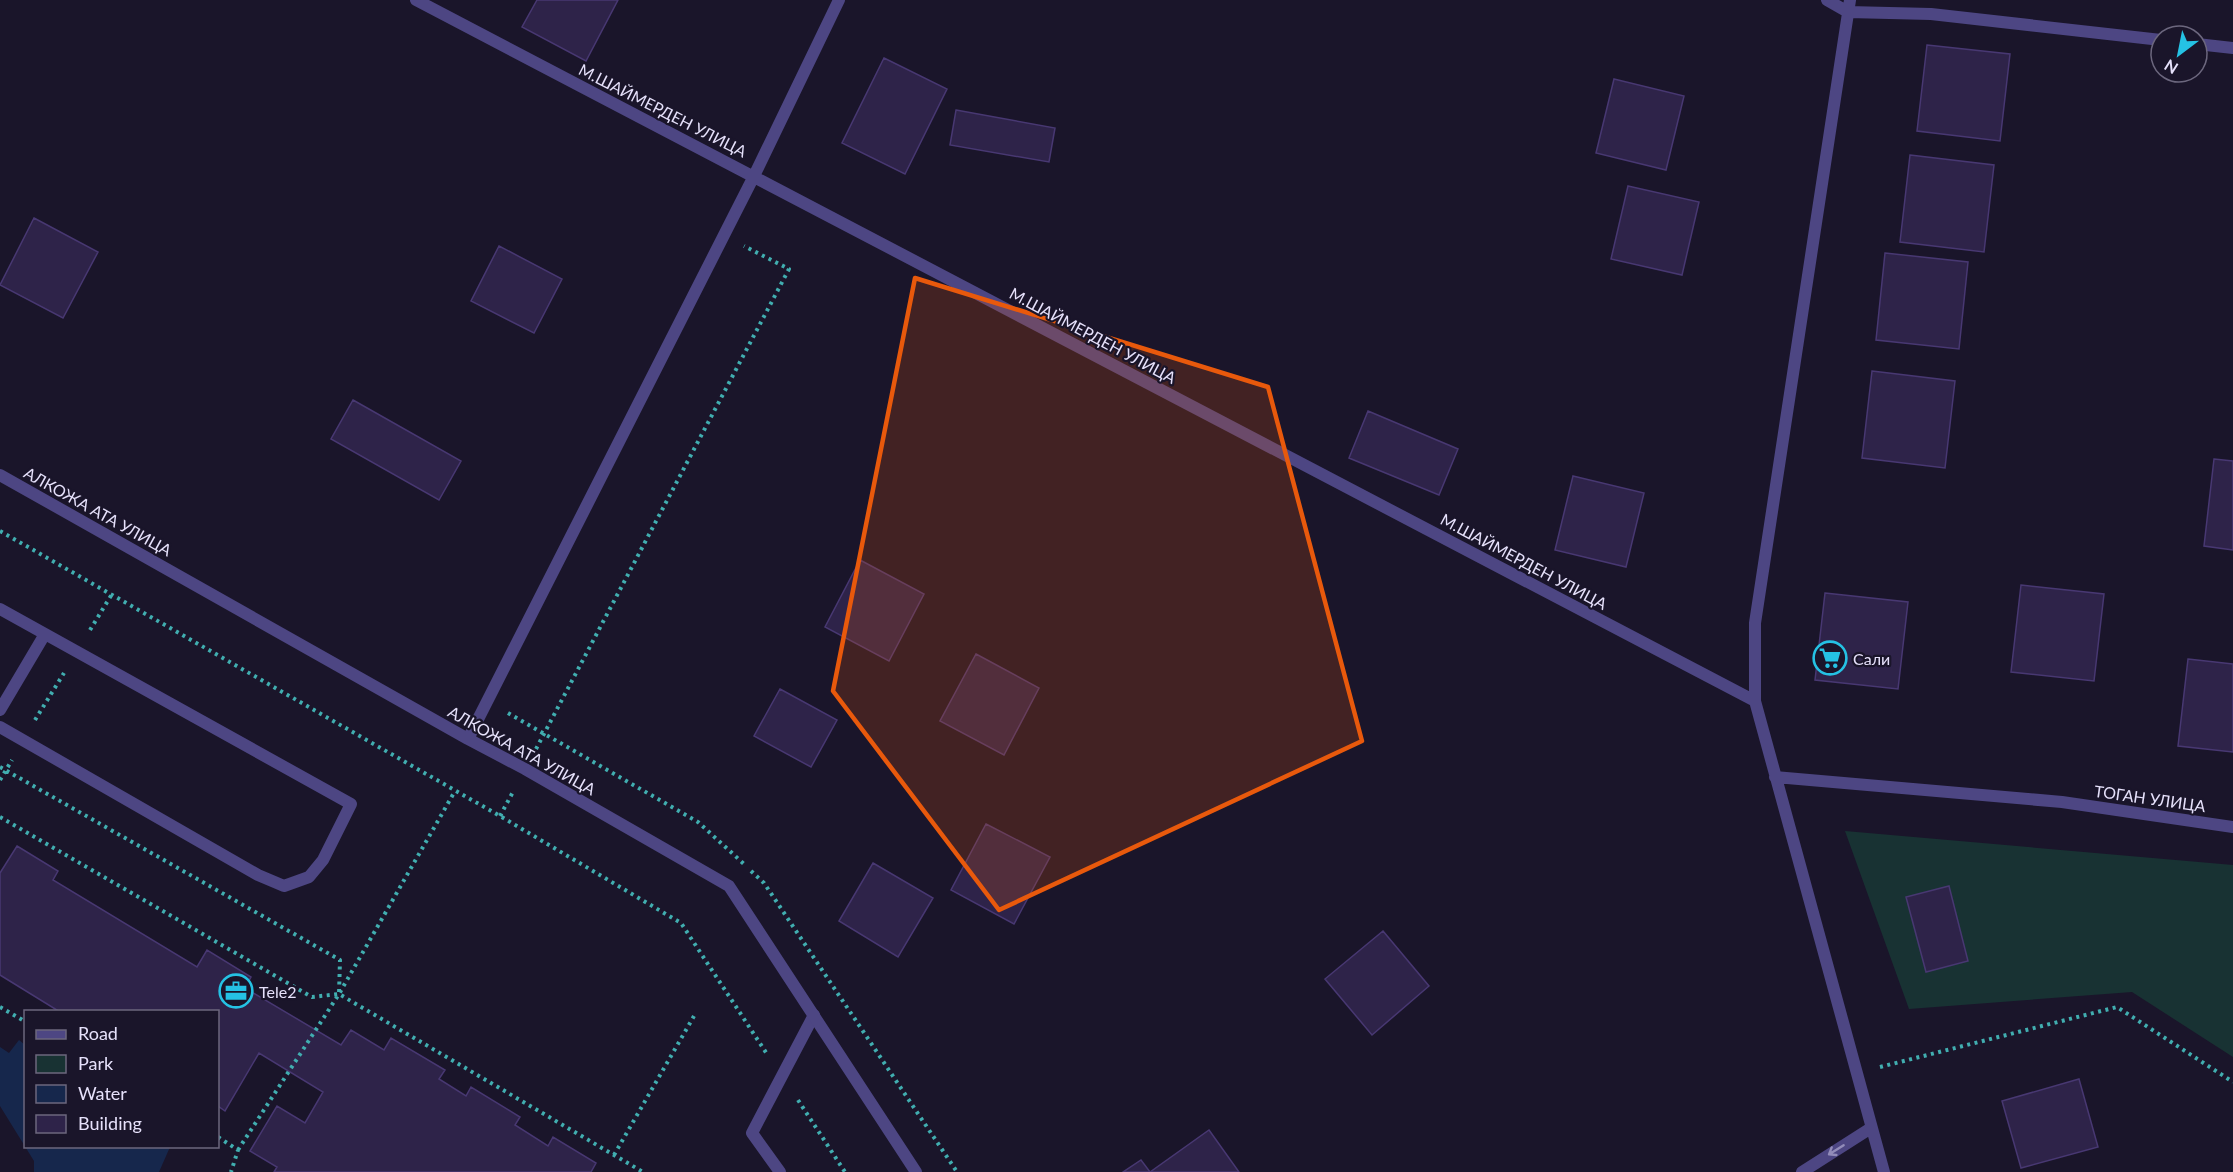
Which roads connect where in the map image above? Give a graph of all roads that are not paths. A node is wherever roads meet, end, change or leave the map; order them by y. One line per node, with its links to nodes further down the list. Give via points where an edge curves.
1 (416, 0): 8 (street, М.ШАЙМЕРДЕН УЛИЦА)
2 (839, 0): 8 (street)
3 (1827, 0): 4 (street)
4 (1849, 6): 5 (street); 12 (street, via 1755,623)
5 (2149, 39)
6 (2209, 45): 7 (street)
7 (2233, 48)
8 (754, 176): 12 (street, М.ШАЙМЕРДЕН УЛИЦА); 15 (street)
9 (0, 475): 15 (street, АЛКОЖА АТА УЛИЦА)
10 (0, 609): 11 (street)
11 (45, 634): 13 (street); 14 (street, via 351,804 323,860 309,877 284,885 258,875)
12 (1755, 701): 16 (street)
13 (0, 710)
14 (0, 727)
15 (468, 740): 18 (street, АЛКОЖА АТА УЛИЦА, via 729,886)
16 (1775, 777): 17 (street, ТОГАН УЛИЦА, via 2062,802); 19 (street)
17 (2233, 827)
18 (814, 1015): 20 (street, via 752,1133); 21 (street, АЛКОЖА АТА УЛИЦА)
19 (1871, 1128): 22 (street, one-way to 22); 23 (street)
20 (780, 1172)
21 (916, 1172)
22 (1802, 1172)
23 (1884, 1172)

